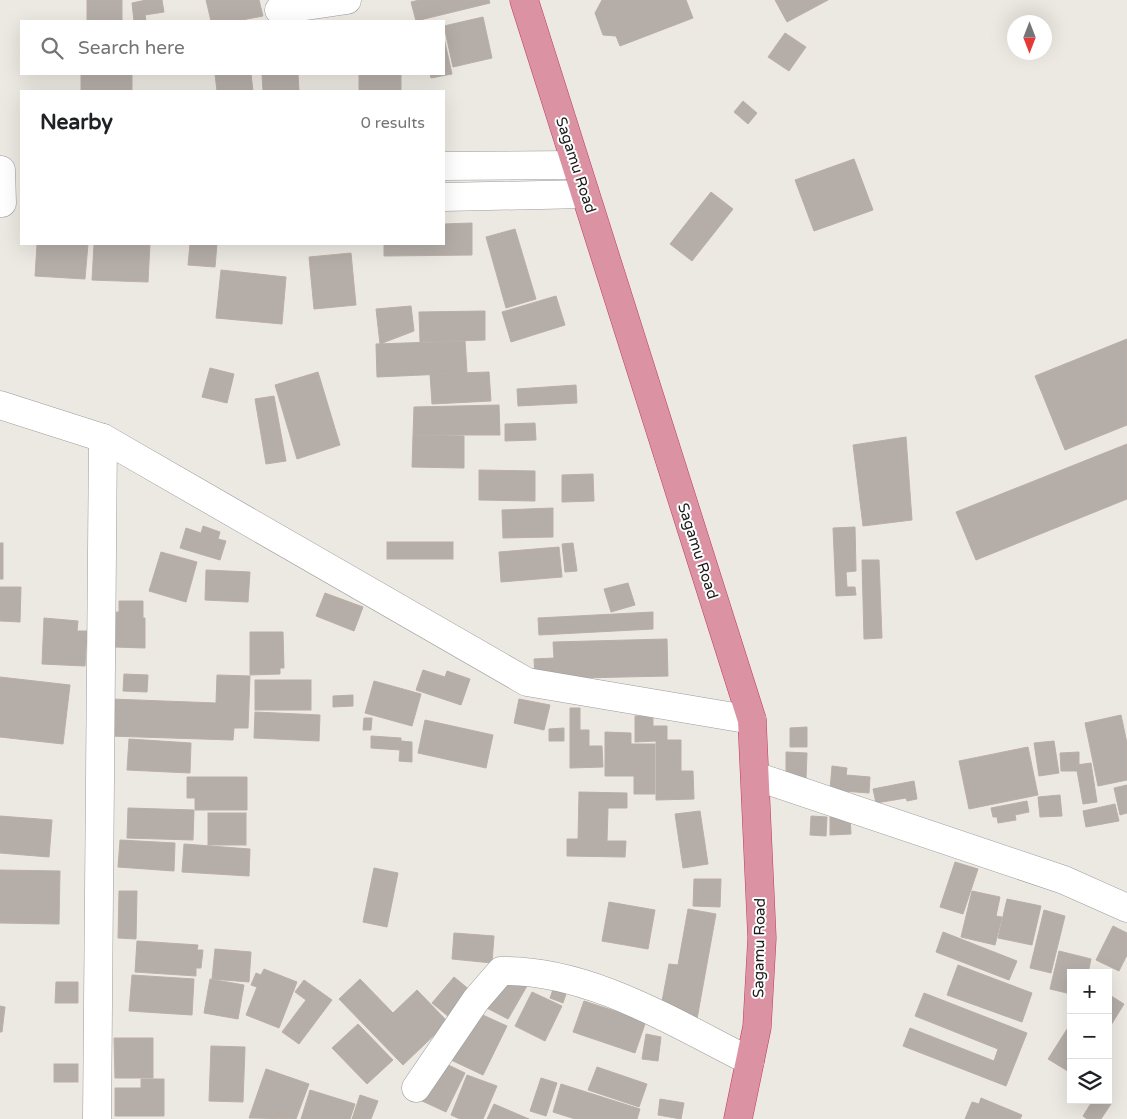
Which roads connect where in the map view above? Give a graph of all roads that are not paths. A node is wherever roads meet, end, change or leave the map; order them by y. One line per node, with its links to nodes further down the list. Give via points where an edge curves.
1 (348, 0): 3 (street)
2 (524, 0): 4 (highway, Sagamu Road)
3 (280, 10)
4 (575, 165): 5 (street); 7 (highway, Sagamu Road)
5 (445, 166)
6 (7, 170): 9 (street)
7 (585, 194): 8 (street); 12 (highway, Sagamu Road)
8 (445, 197)
9 (8, 203)
10 (0, 406): 11 (street)
11 (103, 438): 12 (street, via 527,682); 17 (street)
12 (752, 720): 13 (highway, Sagamu Road)
13 (755, 776): 14 (street, via 1064,880); 15 (highway, Sagamu Road, via 762,938 757,1027)
14 (1127, 908)
15 (750, 1061): 16 (street, via 582,982 517,970 501,971 476,1000); 18 (highway, Sagamu Road)
16 (416, 1088)
17 (97, 1119)
18 (738, 1119)

